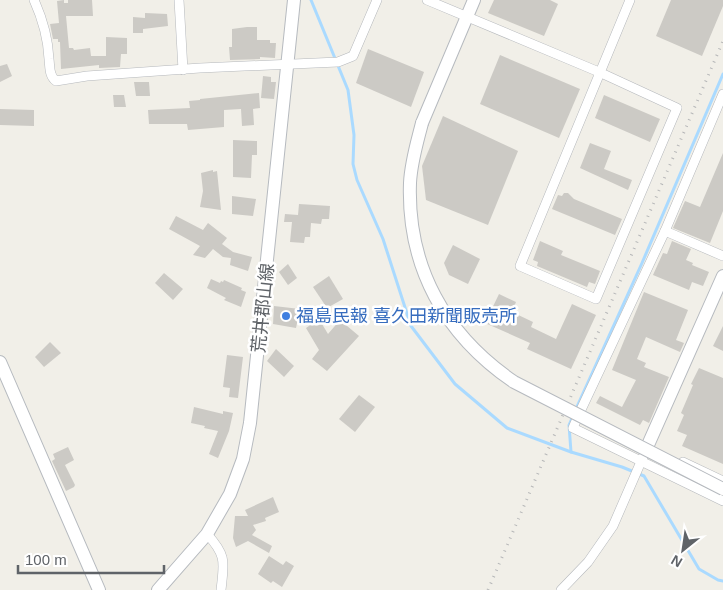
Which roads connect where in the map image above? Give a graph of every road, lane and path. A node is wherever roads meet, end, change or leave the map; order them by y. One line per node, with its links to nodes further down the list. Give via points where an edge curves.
1 (34, 0): 10 (street, via 45,27 50,71 56,81)
2 (179, 0): 10 (street)
3 (294, 0): 9 (street, 荒井郡山線)
4 (377, 0): 9 (street, via 353,56 338,62)
5 (427, 0): 8 (street)
6 (474, 0): 8 (street)
7 (630, 0): 11 (street)
8 (467, 17): 11 (street); 20 (street, bridge, via 422,123 412,163 414,240 426,280 437,301 455,328 487,361 514,382)
9 (288, 64): 10 (street); 22 (street, 荒井郡山線, via 250,422 243,459 230,494)
10 (183, 70)
11 (599, 72): 11 (street, via 520,266 596,299 677,108)
12 (723, 94): 13 (street)
13 (665, 231): 14 (street); 17 (street)
14 (723, 256)
15 (723, 276): 18 (street)
16 (0, 362): 23 (street)
17 (579, 414): 18 (street); 19 (street, via 573,428)
18 (648, 445): 19 (street); 20 (street)
19 (641, 461): 21 (street); 26 (street, via 612,526 588,562)
20 (723, 482)
21 (723, 501)
22 (207, 534): 24 (street, 荒井郡山線); 25 (street, via 220,548 224,565)
23 (99, 590)
24 (158, 590)
25 (221, 590)
26 (561, 590)

